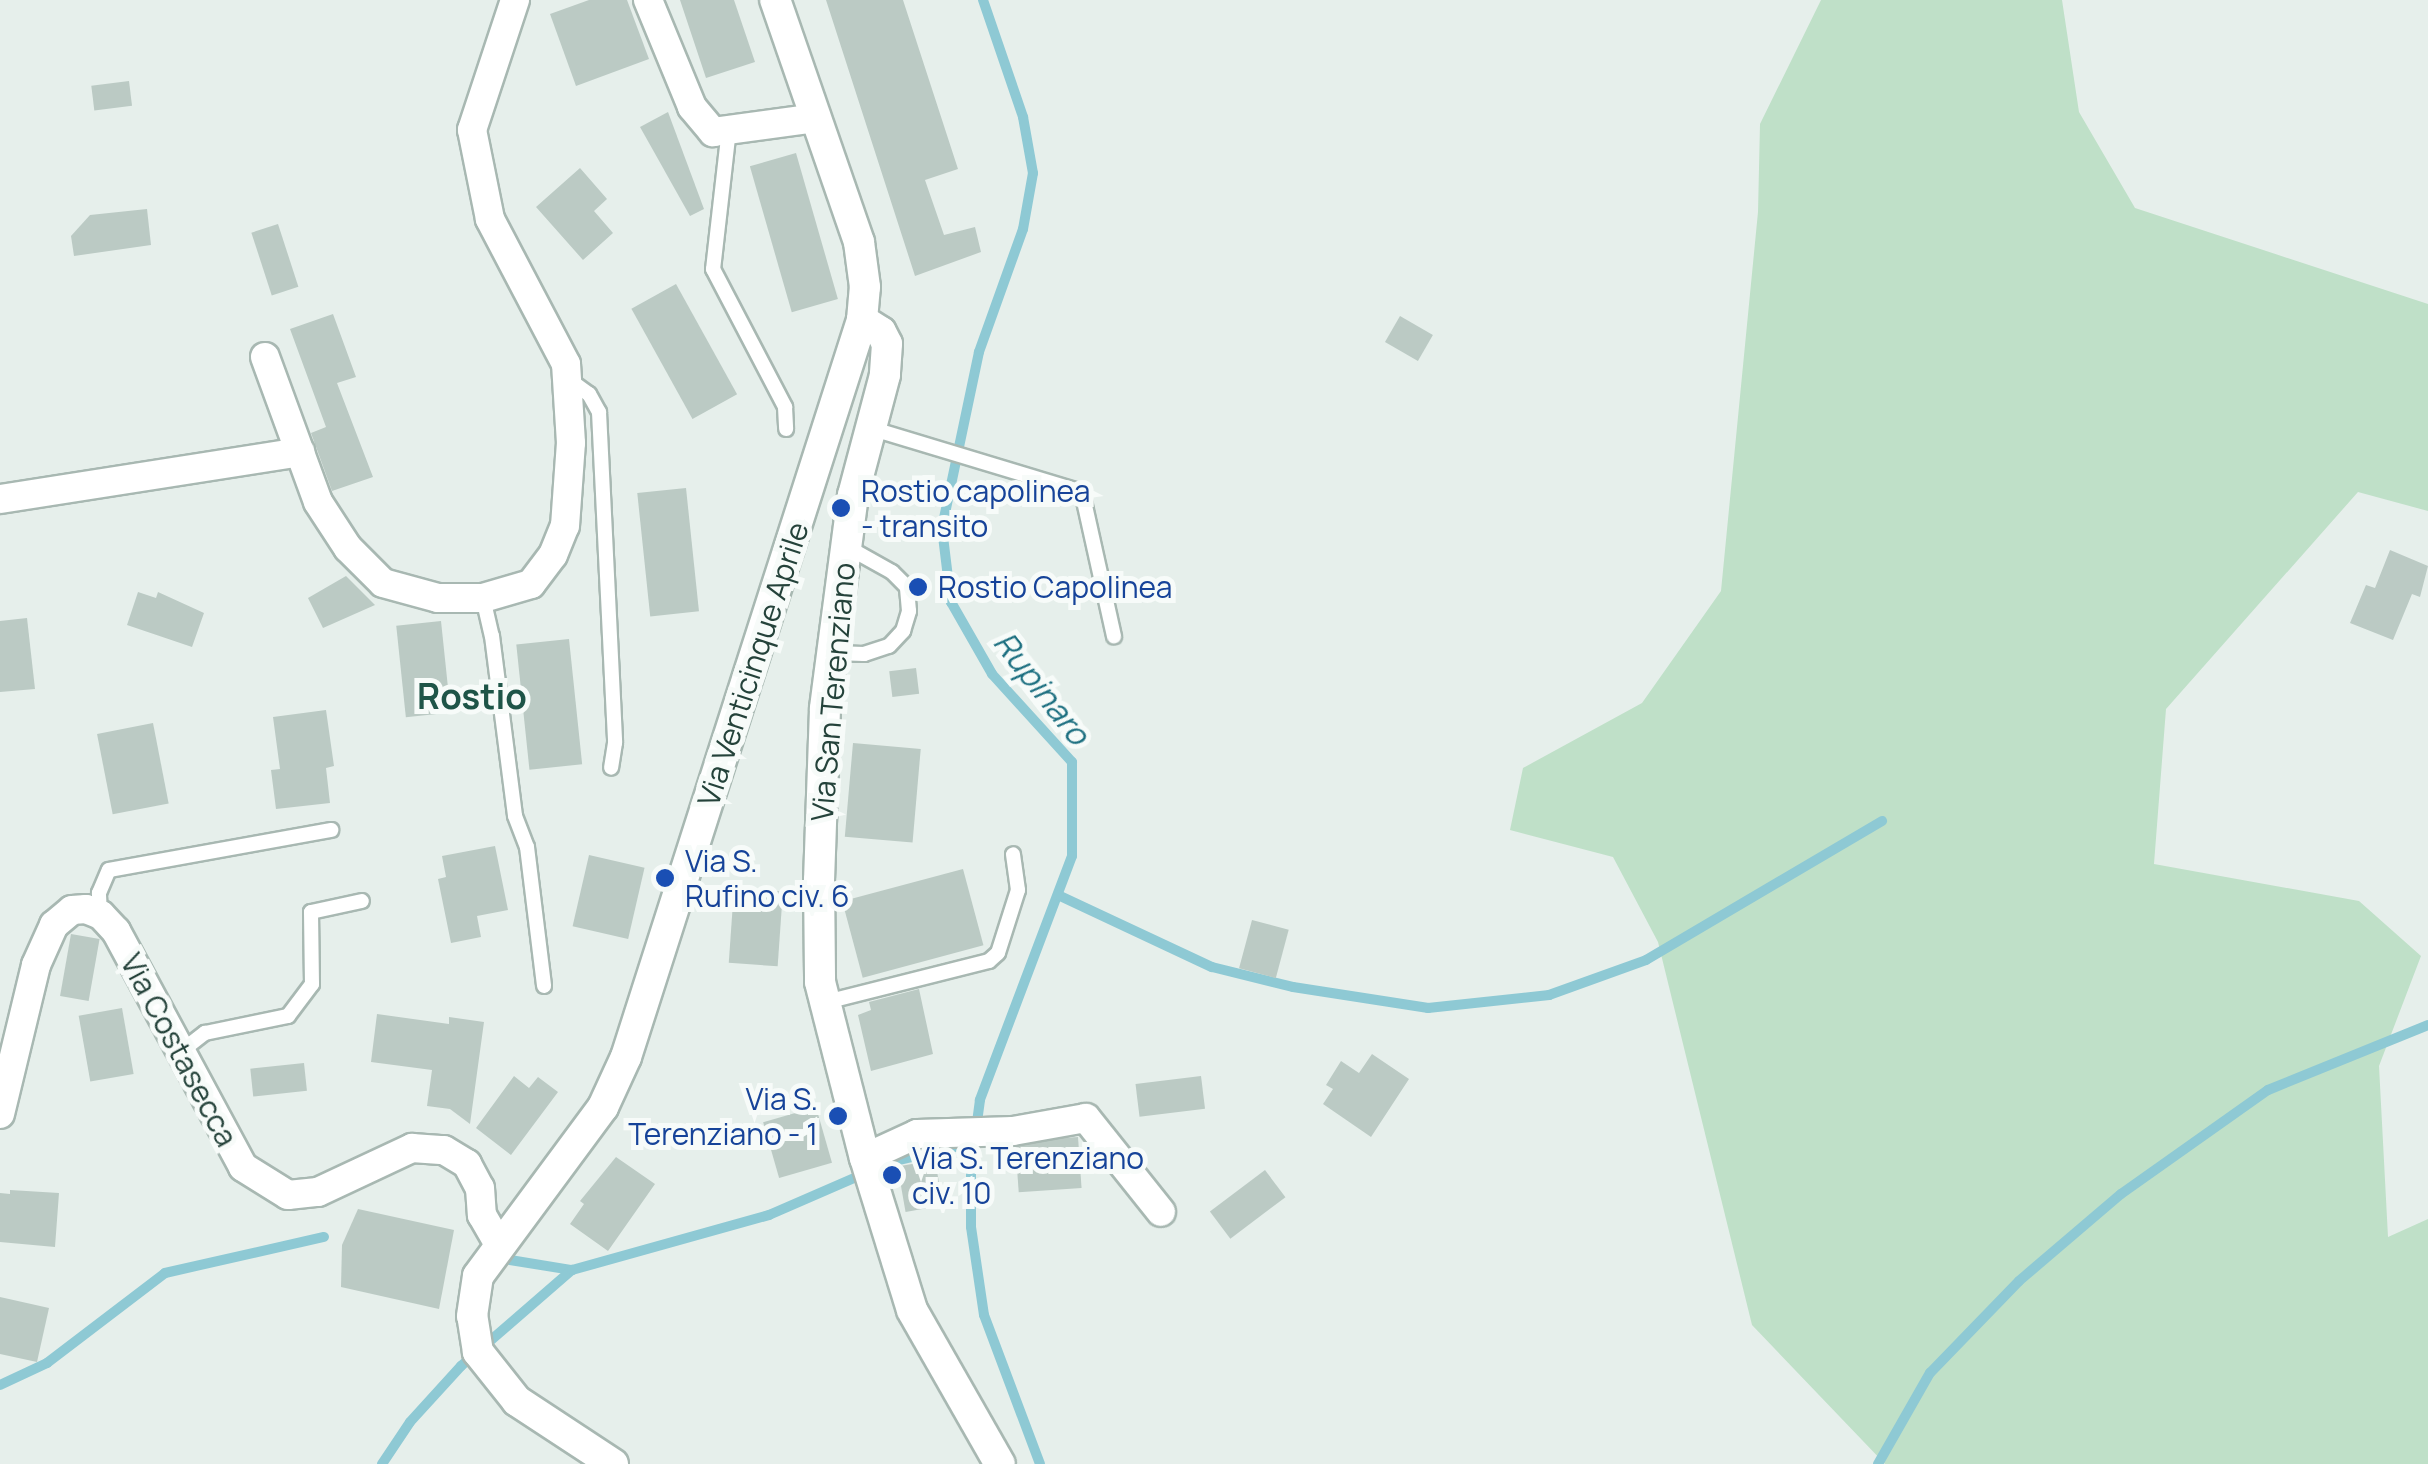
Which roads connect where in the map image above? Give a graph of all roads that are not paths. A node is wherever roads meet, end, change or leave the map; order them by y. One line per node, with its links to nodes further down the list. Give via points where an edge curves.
1 (515, 0): 8 (street, via 472,130 490,219 566,364)
2 (648, 0): 5 (street, via 692,108 712,132)
3 (775, 0): 4 (main road, Via Venticinque Aprile)
4 (816, 118): 5 (street); 6 (main road, Via Venticinque Aprile, via 859,242)
5 (730, 128): 10 (lane, via 713,270 785,408)
6 (862, 320): 9 (main road, Via San Terenziano, via 887,344 886,376); 28 (main road, Via Venticinque Aprile, via 626,1057 602,1107)
7 (265, 356): 11 (street)
8 (567, 378): 14 (street, via 565,526 531,584); 17 (lane, via 589,394 598,412)
9 (868, 428): 13 (main road, Via San Terenziano); 15 (lane, via 1082,492)
10 (786, 429)
11 (300, 452): 12 (street); 14 (street, via 318,502 348,548 383,583 438,598)
12 (0, 499)
13 (847, 547): 16 (main road, Via San Terenziano); 16 (lane, via 907,587 909,610 889,646)
14 (483, 598): 22 (lane)
15 (1114, 636)
16 (834, 654): 23 (main road, Via San Terenziano, via 818,880)
17 (611, 768)
18 (331, 830): 21 (lane, via 109,870 98,893)
19 (1013, 854): 23 (lane, via 1018,890 990,961)
20 (362, 902): 24 (lane, via 311,912 312,984 288,1016 205,1033)
21 (100, 915): 24 (street, Via Costasecca, via 131,958); 25 (street, via 72,910 54,925 36,965)
22 (544, 986)
23 (825, 1002): 26 (main road, Via San Terenziano)
24 (179, 1053): 28 (street, Via Costasecca, via 244,1167 288,1195 318,1192 412,1148 444,1150 467,1164)
25 (0, 1114)
26 (865, 1158): 27 (street, via 917,1134 1013,1131 1086,1118); 30 (main road, Via San Terenziano, via 912,1310)
27 (1161, 1212)
28 (499, 1244): 29 (main road, Via Venticinque Aprile, via 478,1276 472,1316 478,1352 518,1400)
29 (614, 1464)
30 (1000, 1464)

